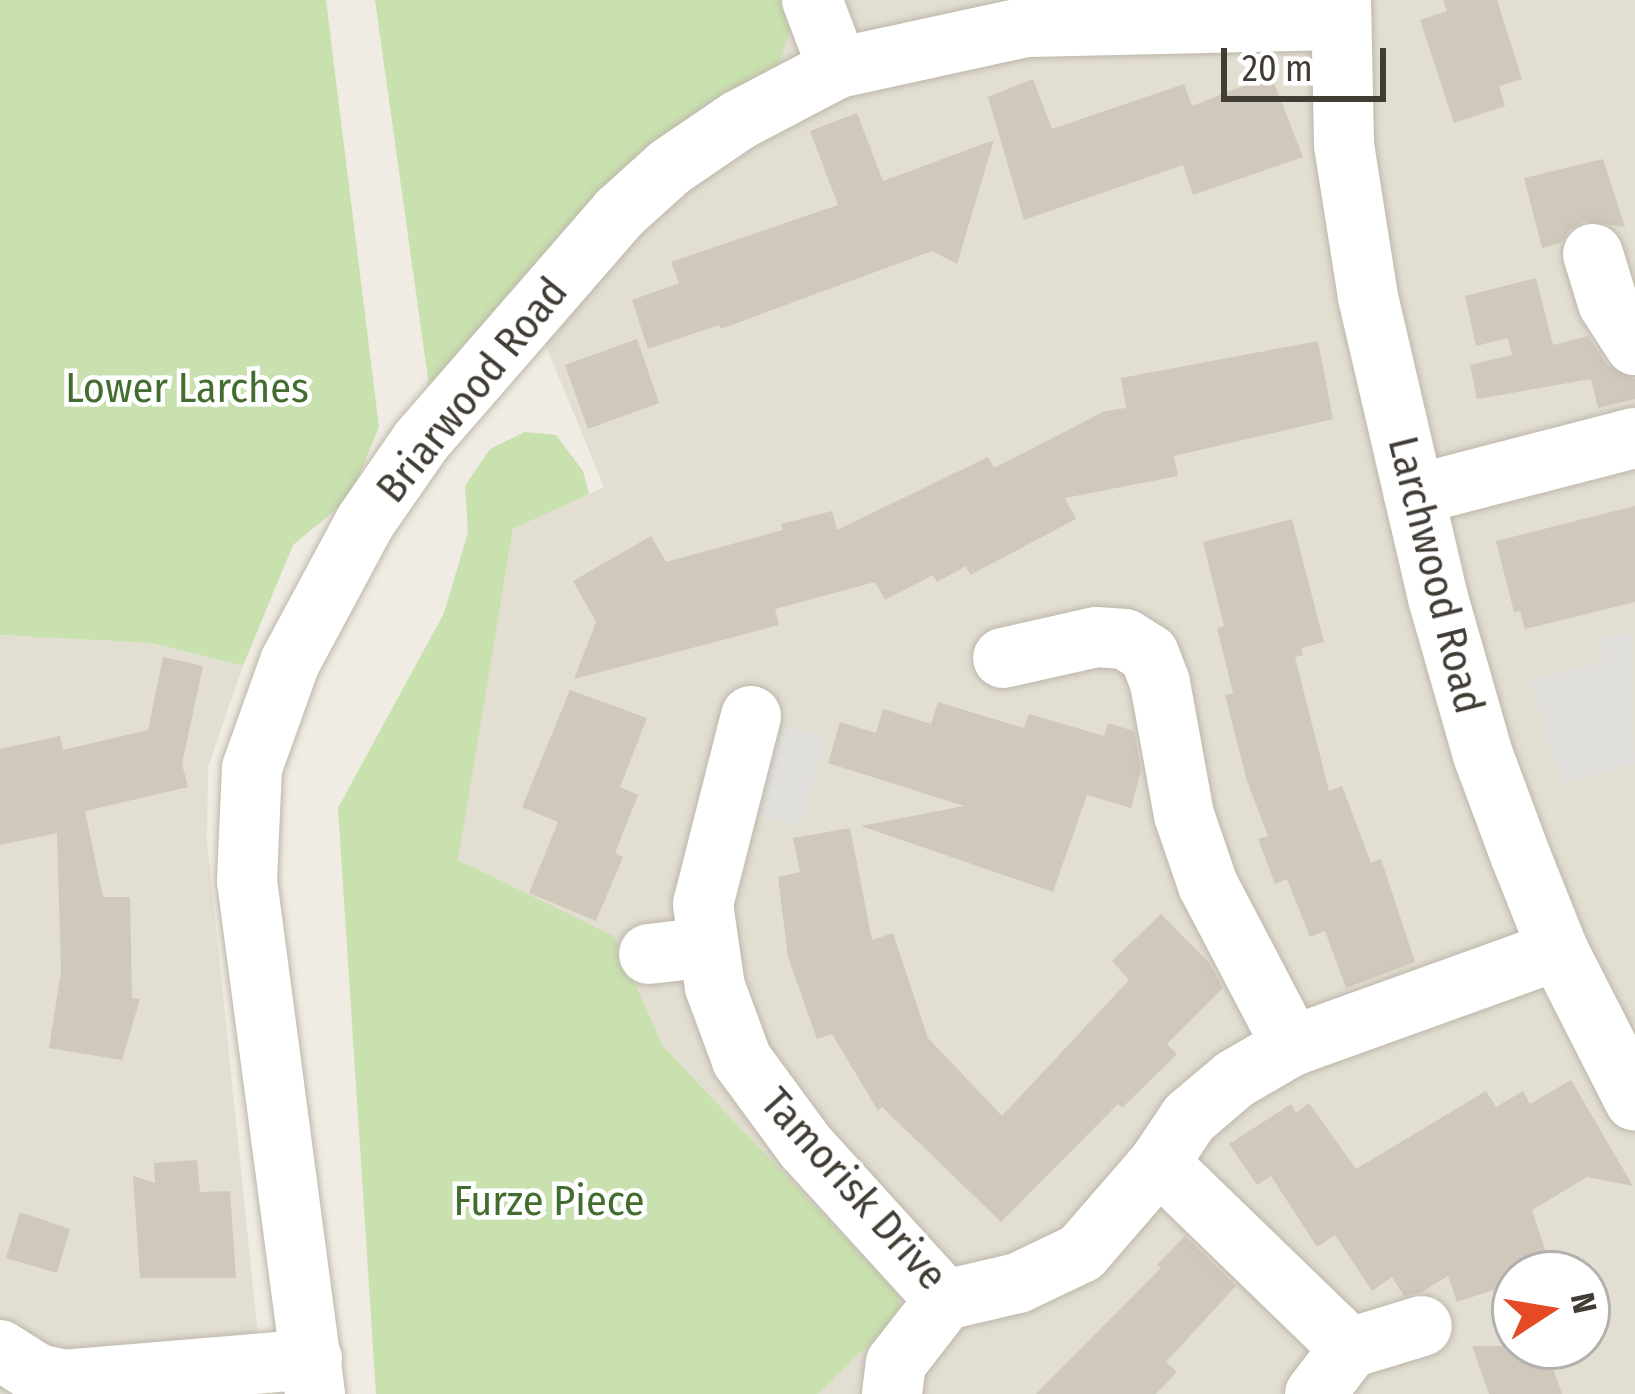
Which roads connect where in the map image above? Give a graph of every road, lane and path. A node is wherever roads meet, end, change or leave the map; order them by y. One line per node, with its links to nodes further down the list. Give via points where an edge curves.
1 (812, 0): 3 (street)
2 (1340, 10): 3 (street, Briarwood Road, via 1026,27); 7 (street, Larchwood Road, via 1345,145 1361,254)
3 (838, 68): 20 (street, Briarwood Road, via 739,120 619,212 365,522 267,713 252,768 247,881)
4 (1593, 254): 5 (street, via 1608,303)
5 (1635, 345)
6 (1635, 438): 7 (street)
7 (1414, 495): 11 (street, Larchwood Road, via 1484,754)
8 (1003, 658): 13 (street, via 1096,637 1125,639 1149,654 1208,885)
9 (751, 716): 10 (street, Tamorisk Drive, via 703,904)
10 (709, 947): 12 (street); 16 (street, Tamorisk Drive, via 742,1060 806,1147)
11 (1558, 950): 13 (street, Tamorisk Drive); 14 (street, Larchwood Road)
12 (649, 954)
13 (1292, 1046): 15 (street, Tamorisk Drive, via 1189,1118)
14 (1635, 1101)
15 (1159, 1163): 16 (street, Tamorisk Drive, via 1081,1253 1018,1283); 19 (street)
16 (945, 1300): 21 (street, via 896,1363)
17 (1422, 1326): 19 (street)
18 (0, 1350): 20 (street, via 62,1380)
19 (1333, 1371)
20 (314, 1377)
21 (892, 1394)

